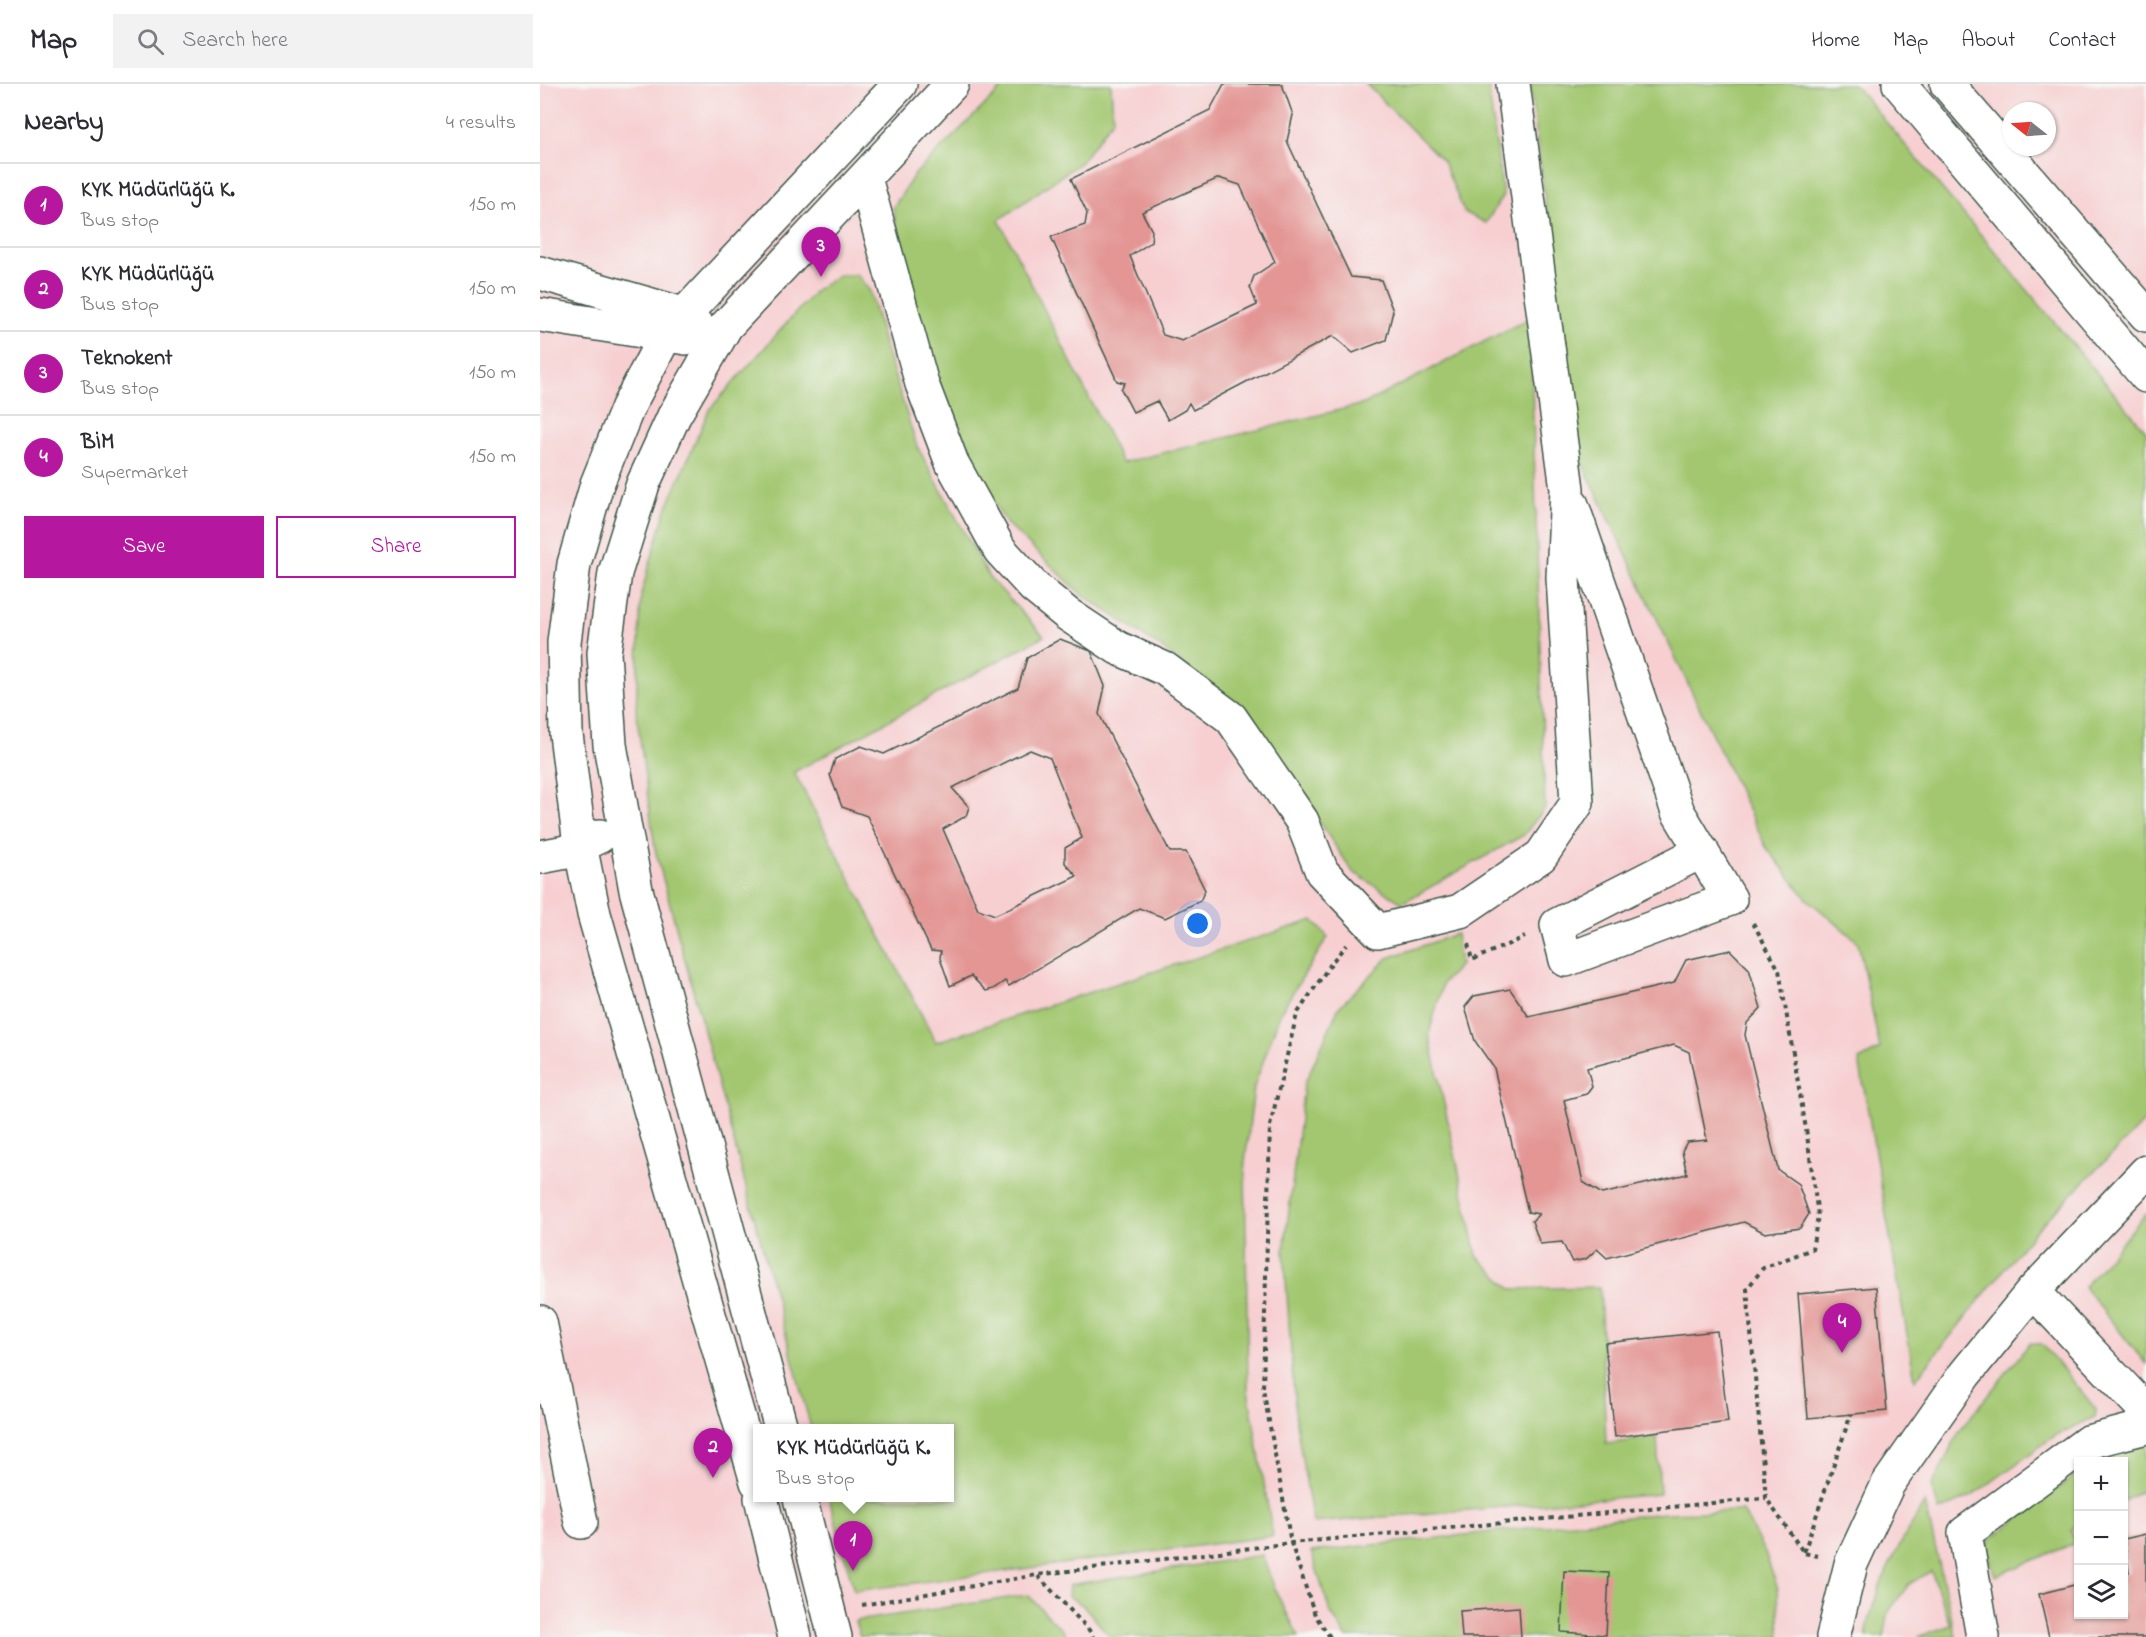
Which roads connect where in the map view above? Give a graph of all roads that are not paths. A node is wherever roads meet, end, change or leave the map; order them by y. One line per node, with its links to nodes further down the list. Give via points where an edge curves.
1 (900, 84): 10 (street)
2 (952, 84): 6 (street)
3 (1513, 84): 13 (street)
4 (1899, 84): 12 (street)
5 (1947, 84): 9 (street)
6 (865, 178): 11 (street, via 726,326); 13 (street, via 922,384 952,464 1000,550 1034,587 1067,614 1118,648 1166,669 1231,718 1302,821 1322,872 1378,931 1460,911 1541,856 1577,803 1563,578)
7 (540, 273): 10 (street)
8 (540, 315): 10 (street)
9 (2146, 315)
10 (674, 324): 11 (street); 15 (street, via 628,407 602,473 574,564 564,665 566,734)
11 (717, 344): 14 (street, via 674,416 643,484 615,573 604,653 610,745)
12 (2146, 376)
13 (1567, 489): 16 (street, via 1678,812)
14 (624, 826): 15 (street); 22 (street, via 636,890)
15 (580, 845): 17 (street, via 566,852); 24 (street, via 594,914)
16 (1702, 851): 16 (street, via 1730,899 1566,960 1557,925)
17 (540, 856)
18 (2146, 1172): 19 (street)
19 (2033, 1291): 21 (street); 30 (street, via 1965,1374 1888,1484 1851,1564)
20 (540, 1322): 27 (street)
21 (2146, 1411)
22 (781, 1424)
23 (2146, 1427): 31 (street, via 2088,1442 1965,1533)
24 (753, 1468)
25 (762, 1502): 29 (street)
26 (801, 1502): 28 (street)
27 (581, 1522)
28 (832, 1624)
29 (795, 1637)
30 (1833, 1637)
31 (1983, 1637)

